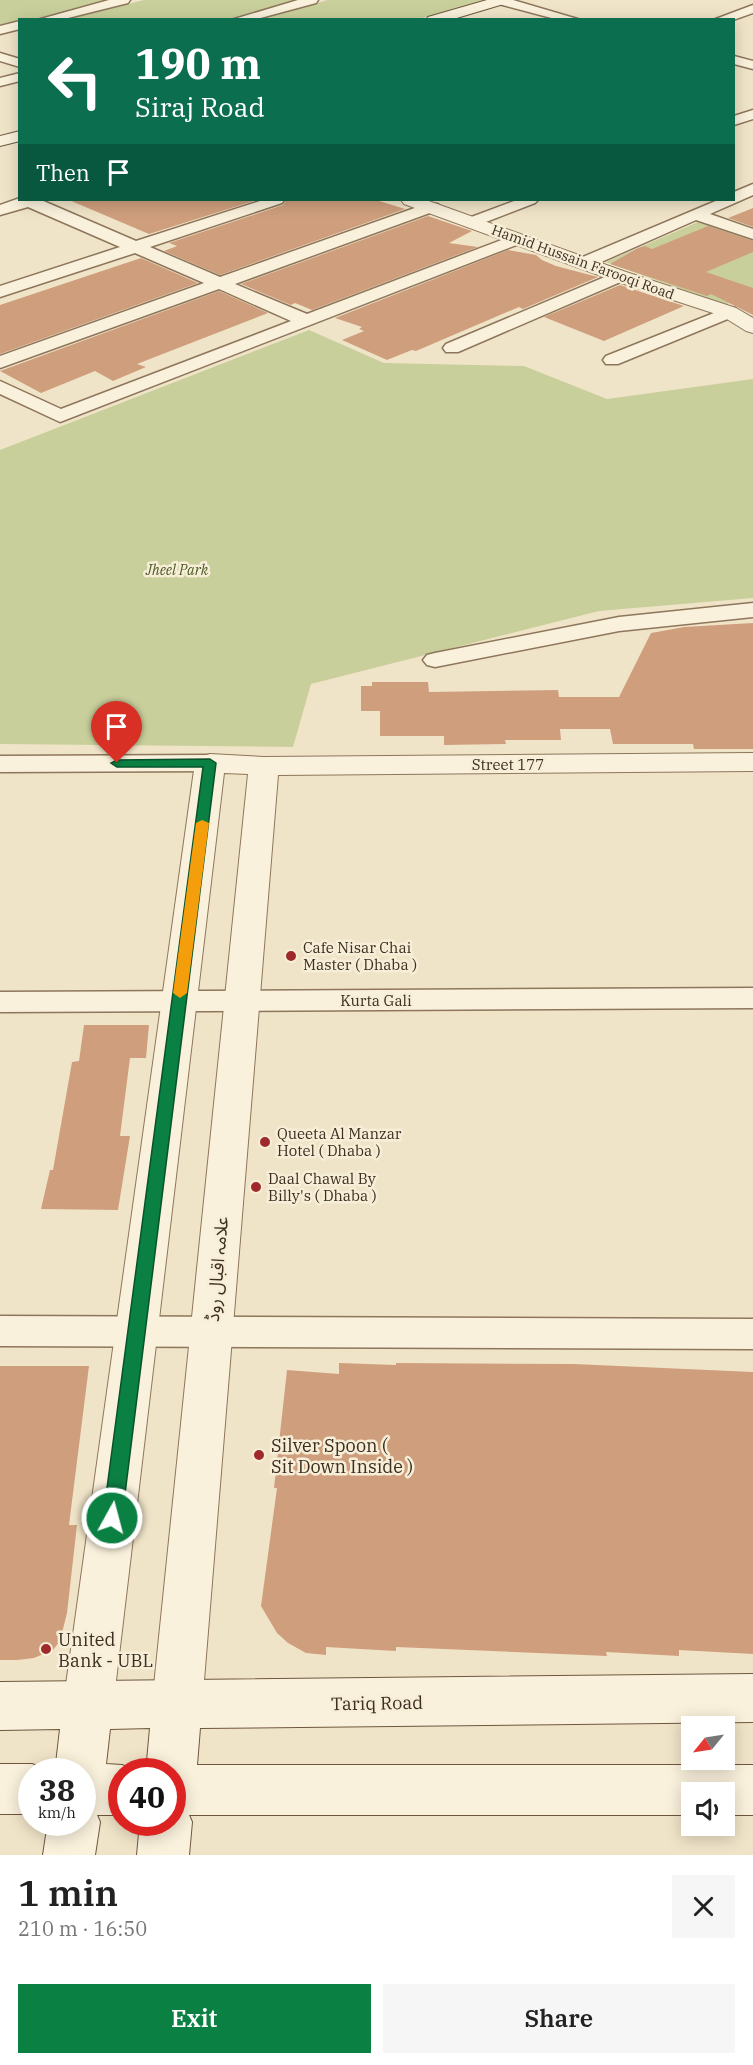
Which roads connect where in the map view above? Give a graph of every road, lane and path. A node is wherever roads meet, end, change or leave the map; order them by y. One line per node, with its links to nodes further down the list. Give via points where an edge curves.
1 (124, 0): 5 (street)
2 (312, 0): 6 (street)
3 (500, 0): 7 (street); 8 (street)
4 (753, 9): 9 (street)
5 (51, 18)
6 (244, 18)
7 (440, 18)
8 (568, 18)
9 (725, 18)
10 (18, 26): 11 (street)
11 (0, 30)
12 (0, 57): 14 (street)
13 (735, 60): 15 (street)
14 (18, 62)
15 (753, 65)
16 (18, 78): 17 (street)
17 (0, 82)
18 (753, 114): 19 (street)
19 (735, 121)
20 (18, 136): 21 (street)
21 (0, 141)
22 (753, 189): 23 (street)
23 (735, 198)
24 (18, 201): 31 (street)
25 (31, 201): 36 (street)
26 (274, 201): 36 (street)
27 (414, 201): 30 (street, Hamid Hussain Farooqi Road)
28 (527, 201): 33 (street)
29 (728, 201): 32 (street)
30 (432, 207): 33 (street, Hamid Hussain Farooqi Road); 39 (street)
31 (0, 210)
32 (696, 215): 34 (street); 37 (street)
33 (472, 222): 35 (street, Hamid Hussain Farooqi Road)
34 (753, 234)
35 (518, 239): 37 (street, Hamid Hussain Farooqi Road); 42 (street)
36 (134, 247): 39 (street); 40 (street)
37 (584, 263): 38 (street, Hamid Hussain Farooqi Road)
38 (619, 276): 41 (street, Hamid Hussain Farooqi Road); 44 (street)
39 (217, 282): 42 (street); 46 (street)
40 (0, 292)
41 (729, 312): 43 (street, Hamid Hussain Farooqi Road); 45 (street)
42 (307, 321): 47 (street, via 60,416)
43 (753, 327)
44 (452, 348)
45 (612, 360)
46 (0, 362)
47 (0, 387)
48 (753, 610): 49 (street, via 619,624)
49 (435, 660)
50 (753, 762): 53 (street, Street 177)
51 (210, 763): 52 (street); 53 (street, Street 177); 56 (street)
52 (0, 764)
53 (264, 766): 55 (street, علامہ اقبال روڈ)
54 (753, 998): 55 (street, Kurta Gali)
55 (242, 1000): 56 (street, Kurta Gali); 60 (street, علامہ اقبال روڈ)
56 (179, 1001): 57 (street, Kurta Gali); 59 (street)
57 (0, 1002)
58 (0, 1331): 59 (street)
59 (137, 1331): 60 (street); 65 (street)
60 (212, 1331): 61 (street); 63 (street, علامہ اقبال روڈ)
61 (753, 1334)
62 (753, 1698): 63 (street, Tariq Road)
63 (177, 1705): 65 (street, Tariq Road); 67 (street, علامہ اقبال روڈ)
64 (0, 1706): 65 (street, Tariq Road)
65 (88, 1706): 66 (street)
66 (82, 1758)
67 (172, 1758)
68 (0, 1789): 69 (street)
69 (18, 1789)
70 (186, 1790): 71 (street)
71 (753, 1790)
72 (72, 1836): 74 (street)
73 (165, 1836): 75 (street)
74 (69, 1855)
75 (163, 1855)

